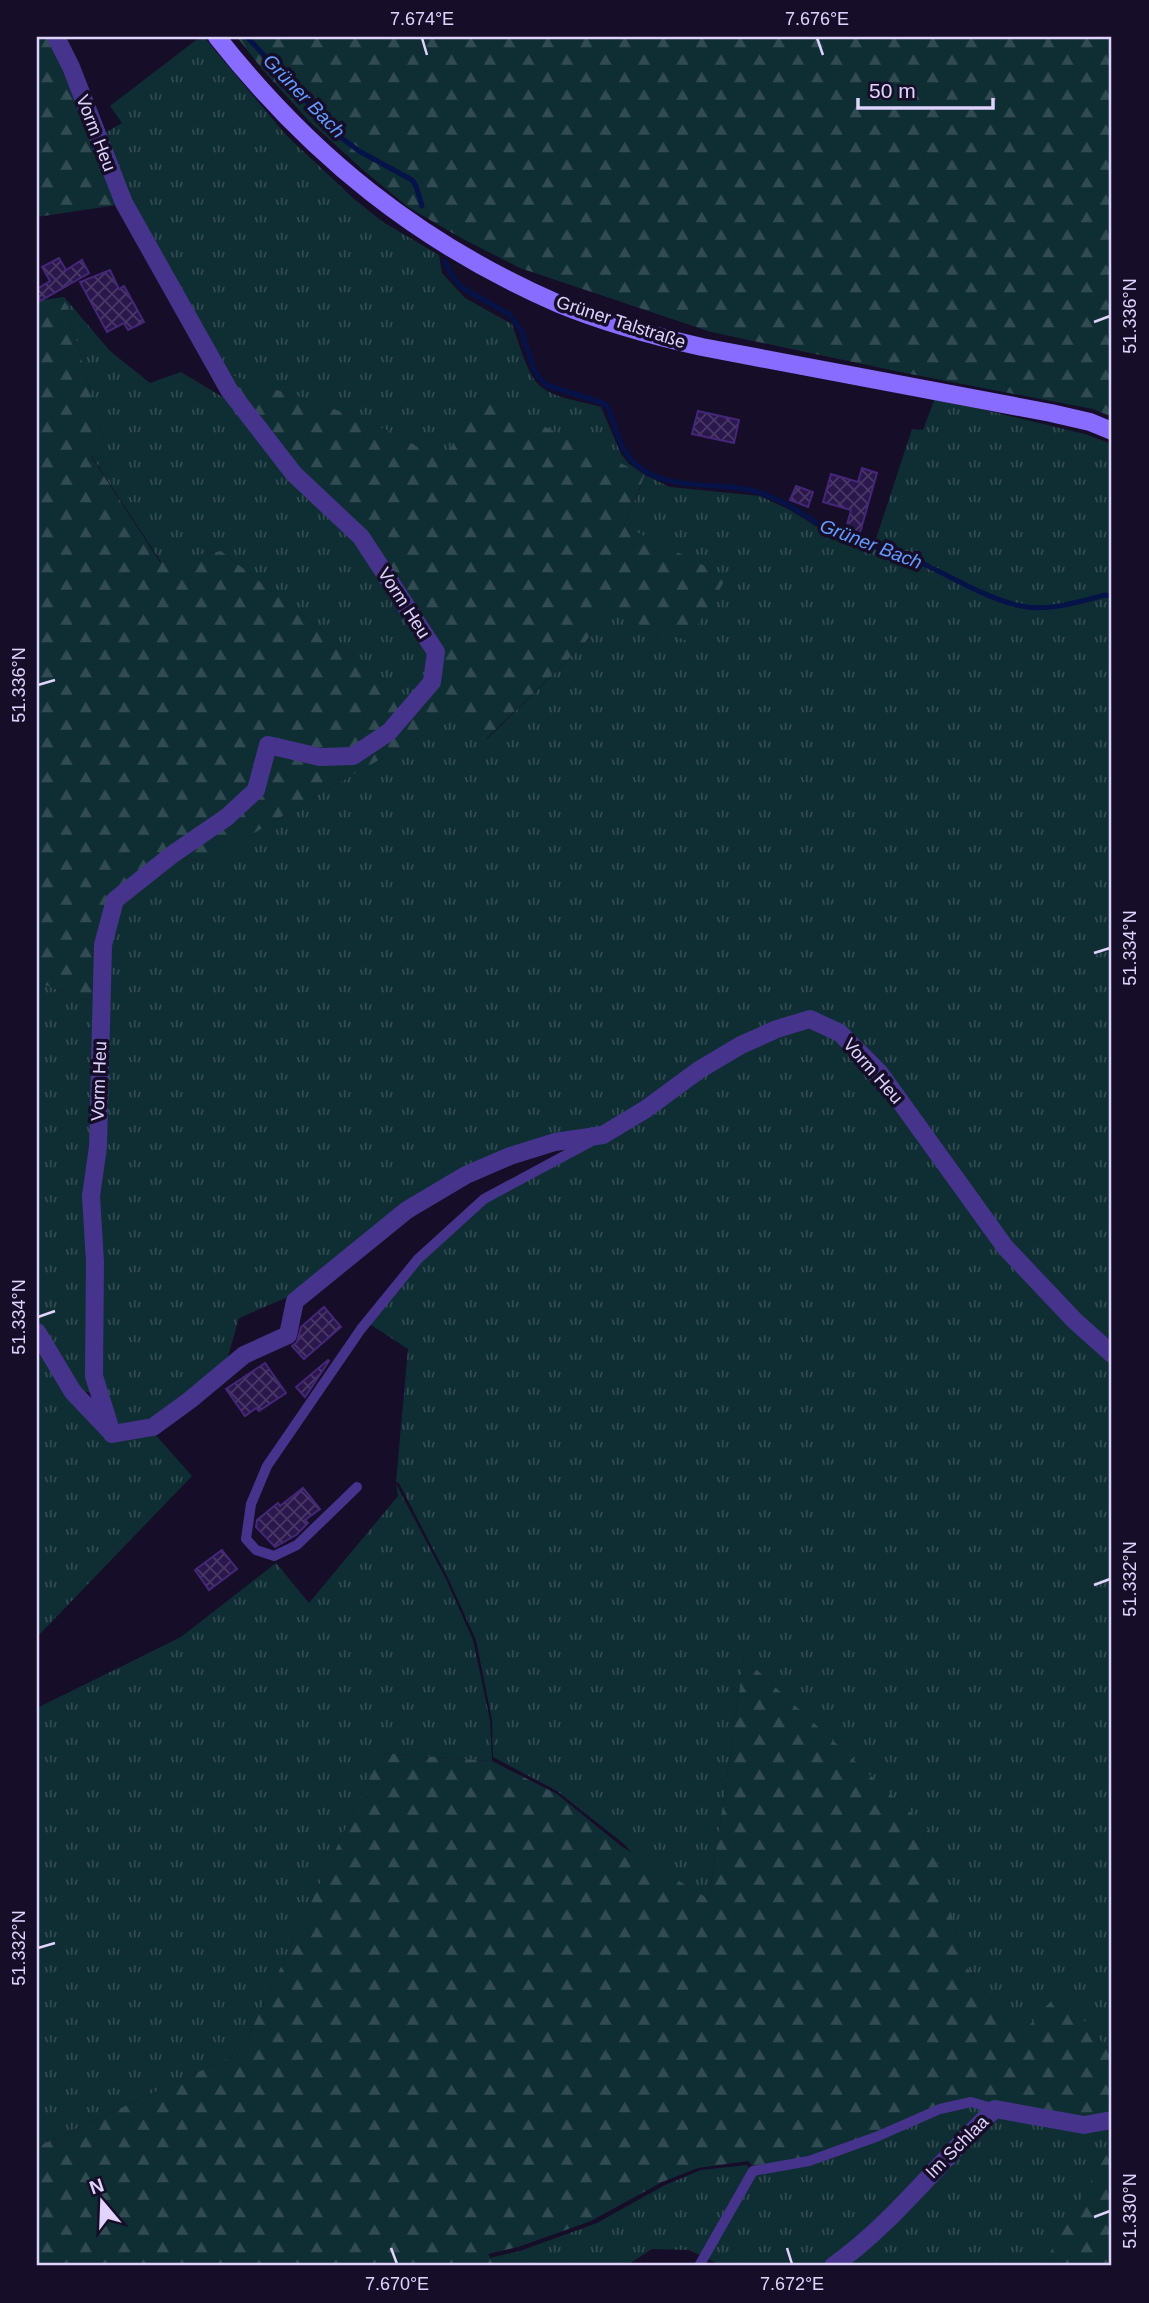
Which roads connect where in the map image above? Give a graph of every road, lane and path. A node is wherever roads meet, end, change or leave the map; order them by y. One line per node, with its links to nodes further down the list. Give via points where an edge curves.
1 (56, 37): 7 (street, Vorm Heu, via 124,203 229,390 293,474 361,537 436,652 432,682 390,733 353,755 320,757 268,745 256,790 228,817 115,900 103,945 98,1147 91,1196 94,1376)
2 (217, 37): 3 (main road, Grüner Talstraße, via 278,109 356,182 455,250 559,303 647,334 702,347 1052,413)
3 (1112, 431)
4 (603, 1135): 6 (street, Vorm Heu, via 741,1045 810,1020 839,1032 879,1072 1004,1247); 7 (street, Vorm Heu, via 555,1142 510,1156 466,1175 407,1210 295,1300 288,1335 244,1354 153,1427); 8 (lane, via 484,1199 418,1259 361,1329 267,1465 251,1504 246,1539 256,1550 274,1556 297,1545)
5 (37, 1332): 7 (street, via 73,1392)
6 (1112, 1354)
7 (112, 1434)
8 (357, 1487)
9 (995, 2109): 10 (street, Im Schlaa, via 1084,2125); 11 (lane, via 971,2102 940,2109 810,2161 753,2171); 12 (street, Im Schlaa, via 883,2225)
10 (1112, 2120)
11 (699, 2266)
12 (833, 2266)

